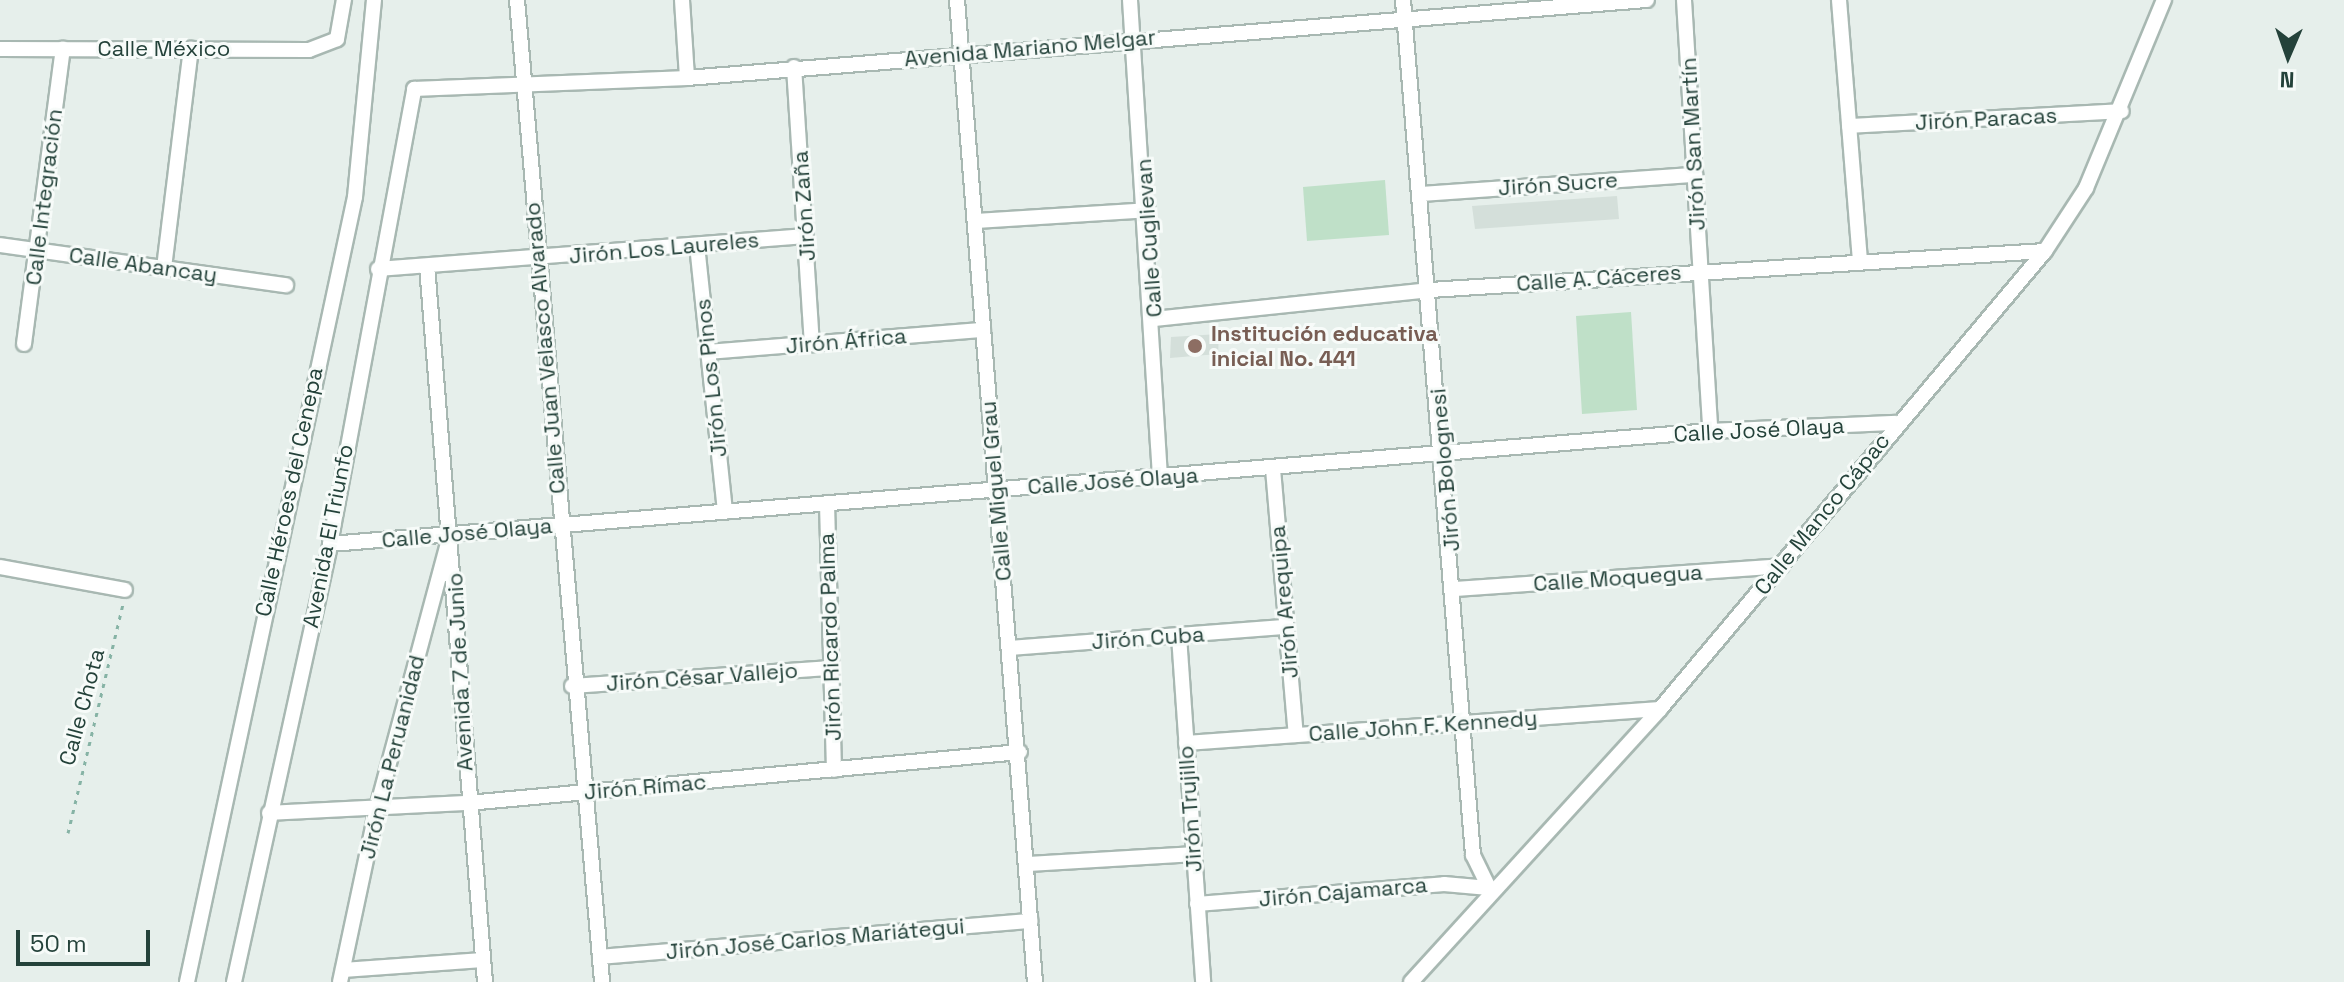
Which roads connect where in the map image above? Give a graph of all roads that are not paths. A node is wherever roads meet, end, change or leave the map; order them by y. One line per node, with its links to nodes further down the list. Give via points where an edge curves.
1 (344, 0): 17 (street, Calle México, via 343,24 327,48)
2 (374, 0): 85 (street, Calle Héroes del Cenepa, via 355,197)
3 (517, 0): 21 (street, Calle Juan Velasco Alvarado)
4 (682, 0): 20 (street)
5 (957, 0): 18 (street, Calle Miguel Grau)
6 (1130, 0): 14 (street, Calle Cuglievan)
7 (1403, 0): 13 (street, Jirón Bolognesi)
8 (1647, 0): 12 (street, Avenida Mariano Melgar)
9 (1684, 0): 25 (street, Jirón San Martín)
10 (1839, 0): 24 (street)
11 (2164, 0): 23 (street, Calle Manco Cápac)
12 (1574, 2): 13 (street, Avenida Mariano Melgar)
13 (1404, 18): 14 (street, Avenida Mariano Melgar); 26 (street, Jirón Bolognesi)
14 (1133, 38): 18 (street, Avenida Mariano Melgar); 27 (street, Calle Cuglievan)
15 (0, 49): 16 (street, Calle México)
16 (63, 49): 17 (street, Calle México); 32 (street, Calle Integración)
17 (191, 49): 37 (street)
18 (961, 56): 19 (street, Avenida Mariano Melgar); 28 (street, Calle Miguel Grau)
19 (794, 67): 20 (street, Avenida Mariano Melgar); 29 (street, Jirón Zaña)
20 (687, 78): 21 (street, Avenida Mariano Melgar)
21 (524, 87): 22 (street, Avenida Mariano Melgar); 34 (street, Calle Juan Velasco Alvarado)
22 (414, 89): 38 (street, Avenida El Triunfo)
23 (2122, 111): 24 (street, Jirón Paracas); 33 (street, Calle Manco Cápac, via 2086,188)
24 (1849, 126): 35 (street)
25 (1695, 175): 26 (street, Jirón Sucre); 39 (street, Jirón San Martín)
26 (1421, 194): 41 (street, Jirón Bolognesi)
27 (1148, 210): 28 (street); 42 (street, Calle Cuglievan)
28 (975, 221): 43 (street, Calle Miguel Grau)
29 (806, 236): 31 (street, Jirón Los Laureles); 45 (street, Jirón Zaña)
30 (0, 245): 32 (street, Calle Abancay)
31 (697, 245): 34 (street, Jirón Los Laureles); 46 (street, Jirón Los Pinos)
32 (39, 250): 37 (street, Calle Abancay); 44 (street, Calle Integración)
33 (2045, 251): 35 (street, Calle A. Cáceres); 47 (street, Calle Manco Cápac)
34 (538, 258): 36 (street, Jirón Los Laureles); 55 (street, Calle Juan Velasco Alvarado)
35 (1860, 260): 39 (street, Calle A. Cáceres)
36 (427, 266): 38 (street, Jirón Los Laureles); 56 (street, Avenida 7 de Junio)
37 (164, 268): 40 (street, Calle Abancay)
38 (378, 269): 57 (street, Avenida El Triunfo)
39 (1701, 271): 41 (street, Calle A. Cáceres); 48 (street, Jirón San Martín)
40 (286, 285)
41 (1430, 290): 42 (street, Calle A. Cáceres); 49 (street, Jirón Bolognesi)
42 (1154, 319): 51 (street, Calle Cuglievan)
43 (983, 330): 45 (street, Jirón África); 52 (street, Calle Miguel Grau)
44 (24, 344)
45 (812, 344): 46 (street, Jirón África)
46 (708, 352): 54 (street, Jirón Los Pinos)
47 (1896, 423): 48 (street, Calle José Olaya); 58 (street, Calle Manco Cápac)
48 (1710, 431): 49 (street, Calle José Olaya)
49 (1442, 452): 50 (street, Calle José Olaya); 60 (street, Jirón Bolognesi)
50 (1273, 469): 51 (street, Calle José Olaya); 62 (street, Jirón Arequipa)
51 (1160, 477): 52 (street, Calle José Olaya)
52 (995, 490): 53 (street, Calle José Olaya); 64 (street, Calle Miguel Grau)
53 (827, 503): 54 (street, Calle José Olaya); 65 (street, Jirón Ricardo Palma)
54 (725, 512): 55 (street, Calle José Olaya)
55 (560, 526): 56 (street, Calle José Olaya); 66 (street, Calle Juan Velasco Alvarado)
56 (452, 535): 57 (street, Calle José Olaya); 74 (street, Avenida 7 de Junio); 75 (street, Jirón La Peruanidad)
57 (330, 544): 76 (street, Avenida El Triunfo)
58 (1781, 566): 60 (street, Calle Moquegua); 67 (street, Calle Manco Cápac)
59 (0, 567): 61 (street)
60 (1455, 589): 68 (street, Jirón Bolognesi)
61 (125, 590)
62 (1286, 627): 63 (street, Jirón Cuba); 69 (street, Jirón Arequipa)
63 (1179, 636): 64 (street, Jirón Cuba); 70 (street, Jirón Trujillo)
64 (1010, 648): 71 (street, Calle Miguel Grau)
65 (831, 668): 66 (street, Jirón César Vallejo); 72 (street, Jirón Ricardo Palma)
66 (572, 686): 73 (street, Calle Juan Velasco Alvarado)
67 (1660, 709): 68 (street, Calle John F. Kennedy); 79 (street, Calle Manco Cápac)
68 (1462, 723): 69 (street, Calle John F. Kennedy); 79 (street, Jirón Bolognesi, via 1473,855)
69 (1296, 735): 70 (street, Calle John F. Kennedy)
70 (1186, 743): 77 (street, Jirón Trujillo)
71 (1020, 752): 72 (street, Jirón Rímac); 78 (street, Calle Miguel Grau)
72 (834, 770): 73 (street, Jirón Rímac)
73 (581, 792): 74 (street, Jirón Rímac); 82 (street, Calle Juan Velasco Alvarado)
74 (468, 803): 75 (street, Jirón Rímac); 83 (street, Avenida 7 de Junio)
75 (377, 808): 76 (street, Jirón Rímac); 84 (street, Jirón La Peruanidad)
76 (269, 813): 86 (street, Avenida El Triunfo)
77 (1193, 854): 78 (street); 80 (street, Jirón Trujillo)
78 (1027, 864): 81 (street, Calle Miguel Grau)
79 (1489, 888): 80 (street, Jirón Cajamarca, via 1444,884); 91 (street, Calle Manco Cápac)
80 (1197, 904): 90 (street, Jirón Trujillo)
81 (1030, 921): 82 (street, Jirón José Carlos Mariátegui); 89 (street, Calle Miguel Grau)
82 (600, 957): 88 (street, Calle Juan Velasco Alvarado)
83 (483, 960): 84 (street); 87 (street, Avenida 7 de Junio)
84 (342, 976)
85 (187, 982)
86 (234, 982)
87 (485, 982)
88 (602, 982)
89 (1035, 982)
90 (1203, 982)
91 (1411, 982)

